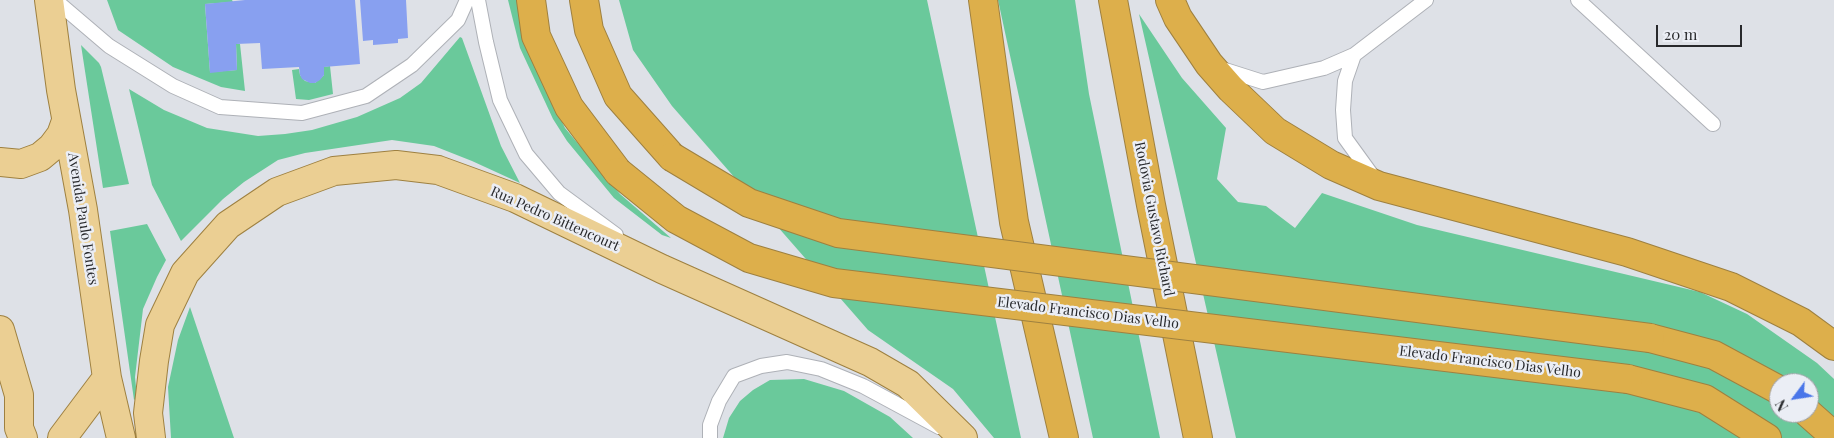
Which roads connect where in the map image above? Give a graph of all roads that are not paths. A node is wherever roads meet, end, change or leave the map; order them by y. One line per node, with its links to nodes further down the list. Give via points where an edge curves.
1 (49, 0): 16 (main road, Avenida Paulo Fontes)
2 (55, 0): 3 (lane, via 108,46 173,86 220,107 302,113 366,96 412,65 458,20)
3 (467, 0)
4 (478, 0): 20 (lane, via 500,100 526,154 559,193)
5 (531, 0): 35 (highway, Elevado Francisco Dias Velho, bridge, via 536,36 569,107 618,172 676,219 749,258 834,283 1628,378 1705,399)
6 (584, 0): 24 (highway, bridge, via 589,30 618,96 672,157 749,203 838,233 1650,338 1714,355)
7 (971, 0): 13 (highway)
8 (982, 0): 13 (highway)
9 (1113, 0): 34 (highway, Rodovia Gustavo Richard)
10 (1170, 0): 15 (highway, via 1178,18)
11 (1426, 0): 14 (lane)
12 (1578, 0): 17 (lane)
13 (989, 50): 33 (highway, via 1014,222)
14 (1354, 55): 15 (lane, via 1324,68 1263,82); 19 (lane, via 1345,81 1345,138)
15 (1209, 64): 19 (highway, via 1275,131 1331,165)
16 (66, 121): 18 (main road, via 61,135 40,157 21,164); 23 (main road, Avenida Paulo Fontes)
17 (1713, 124)
18 (0, 162)
19 (1379, 186): 22 (highway, via 1627,252 1731,287 1801,322)
20 (662, 269): 30 (main road, Rua Pedro Bittencourt, via 515,198 438,170 396,165 334,171 277,192 236,219 185,273 160,325 148,413); 32 (main road, Rua Pedro Bittencourt, via 870,362 908,384)
21 (0, 330): 27 (main road, via 19,395 19,428)
22 (1834, 346)
23 (108, 378): 28 (main road); 29 (main road, Avenida Paulo Fontes)
24 (1769, 385)
25 (1819, 423): 26 (highway)
26 (1834, 436)
27 (23, 438)
28 (62, 438)
29 (121, 438)
30 (151, 438)
31 (710, 438): 32 (lane, via 710,425 719,401 734,376 761,366 787,362 821,369 863,386)
32 (961, 438)
33 (1064, 438)
34 (1198, 438)
35 (1767, 438)

